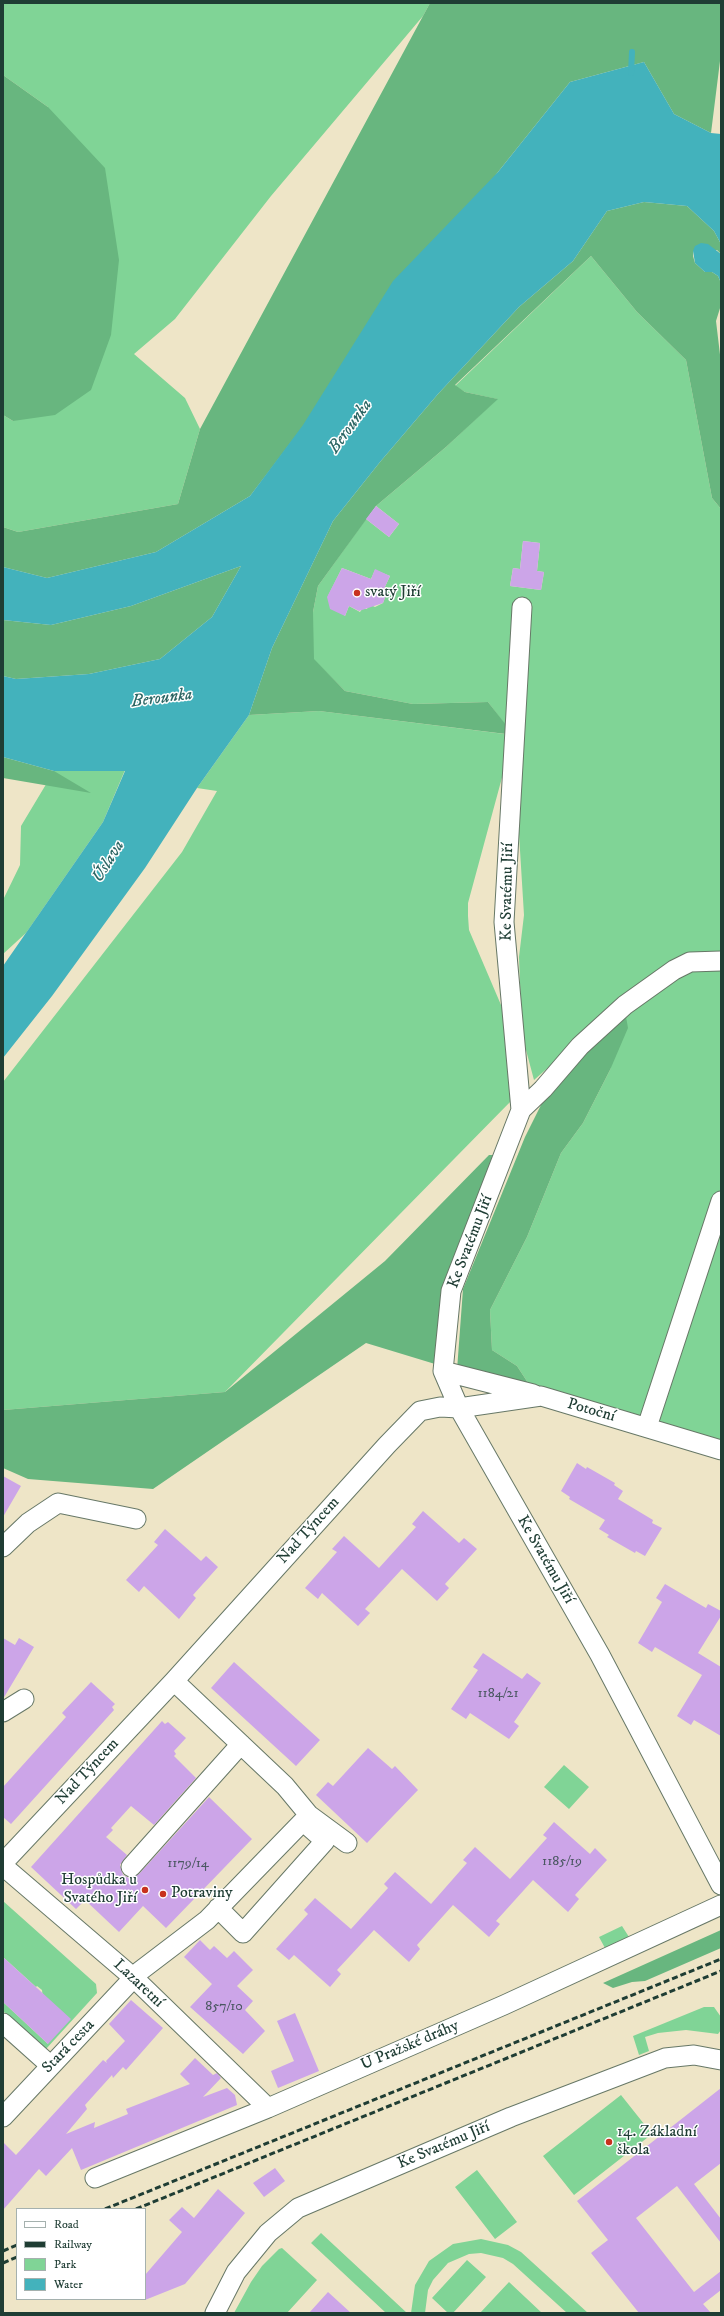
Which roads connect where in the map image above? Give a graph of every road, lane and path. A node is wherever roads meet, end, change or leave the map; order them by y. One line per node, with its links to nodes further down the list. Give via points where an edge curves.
1 (522, 607): 3 (street, Ke Svatému Jiří, via 504,922)
2 (721, 961): 3 (street, via 690,962 674,970 625,1005 580,1046)
3 (521, 1110): 5 (street, Ke Svatému Jiří, via 452,1291)
4 (721, 1201): 8 (street)
5 (443, 1371): 6 (street); 7 (street, Ke Svatému Jiří)
6 (541, 1396): 7 (street, Potoční); 8 (street, Potoční)
7 (459, 1408): 12 (street, Nad Týncem, via 440,1407 420,1411); 20 (street, Ke Svatému Jiří, via 600,1655)
8 (647, 1427): 9 (street, Potoční)
9 (721, 1450)
10 (136, 1519): 11 (street, via 58,1503 28,1523)
11 (3, 1546)
12 (174, 1681): 15 (street); 18 (street, Nad Týncem)
13 (24, 1699): 14 (street)
14 (3, 1712)
15 (241, 1744): 16 (street, via 285,1786); 19 (street)
16 (306, 1818): 17 (street); 22 (street, Stará cesta); 22 (street, via 325,1841 243,1933)
17 (347, 1843)
18 (3, 1865): 23 (street, Lazaretní)
19 (131, 1866)
20 (721, 1885)
21 (721, 1905): 27 (street, U Pražské dráhy, via 517,2000)
22 (218, 1908): 23 (street, Stará cesta, via 140,1971)
23 (135, 1979): 26 (street, Stará cesta); 27 (street, Lazaretní)
24 (3, 2023): 26 (street)
25 (721, 2060): 30 (street, Ke Svatému Jiří, via 694,2055 665,2058 511,2118 298,2208 268,2233 236,2272)
26 (50, 2066): 28 (street, Stará cesta)
27 (268, 2108): 29 (street, U Pražské dráhy)
28 (3, 2117)
29 (95, 2178)
30 (215, 2313)

